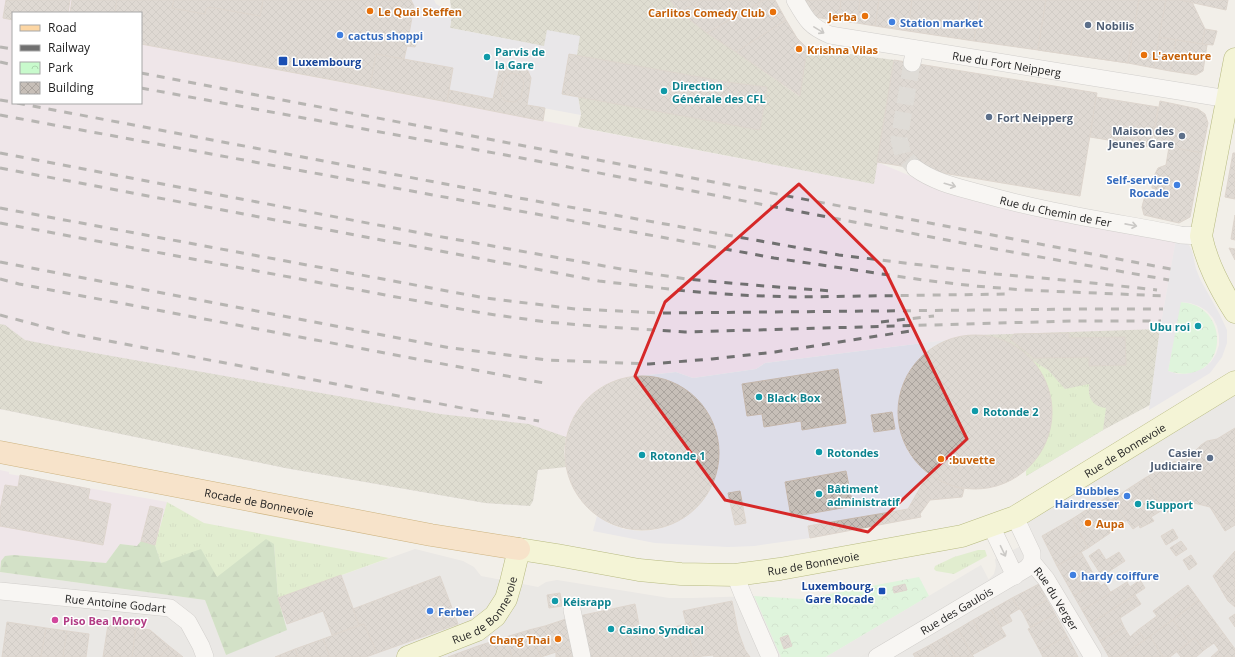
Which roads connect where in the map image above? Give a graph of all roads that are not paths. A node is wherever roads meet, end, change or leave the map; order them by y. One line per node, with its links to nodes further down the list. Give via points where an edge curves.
1 (795, 0): 3 (street, Rue du Fort Neipperg, one-way to 3, via 806,20 816,29 830,35 913,56)
2 (1235, 59): 3 (main road)
3 (1231, 99): 5 (main road)
4 (915, 168): 5 (street, Rue du Chemin de Fer, one-way to 5, via 945,184 1002,199 1181,235)
5 (1201, 236): 6 (main road, via 1219,286)
6 (1235, 312)
7 (1235, 382): 9 (main road, Rue de Bonnevoie)
8 (0, 452): 11 (main road, Rocade de Bonnevoie, via 431,535)
9 (1015, 517): 10 (main road, Rue de Bonnevoie); 12 (street, Rue du Verger, via 1032,553)
10 (991, 526): 13 (main road, Rue de Bonnevoie, via 962,536 780,570); 14 (street, one-way to 14)
11 (519, 549): 13 (main road, Rue de Bonnevoie, via 639,570); 18 (main road, Rue de Bonnevoie, via 506,599 495,616 476,630)
12 (1032, 562): 14 (street, Rue des Gaulois, via 1028,568); 22 (street, Rue du Verger, via 1046,579)
13 (735, 575): 20 (street)
14 (1014, 576): 21 (street, Rue des Gaulois)
15 (0, 591): 17 (street, Rue Antoine Godart, via 170,608 188,622)
16 (572, 610): 19 (street)
17 (205, 657)
18 (408, 657)
19 (582, 657)
20 (770, 657)
21 (877, 657)
22 (1093, 657)

